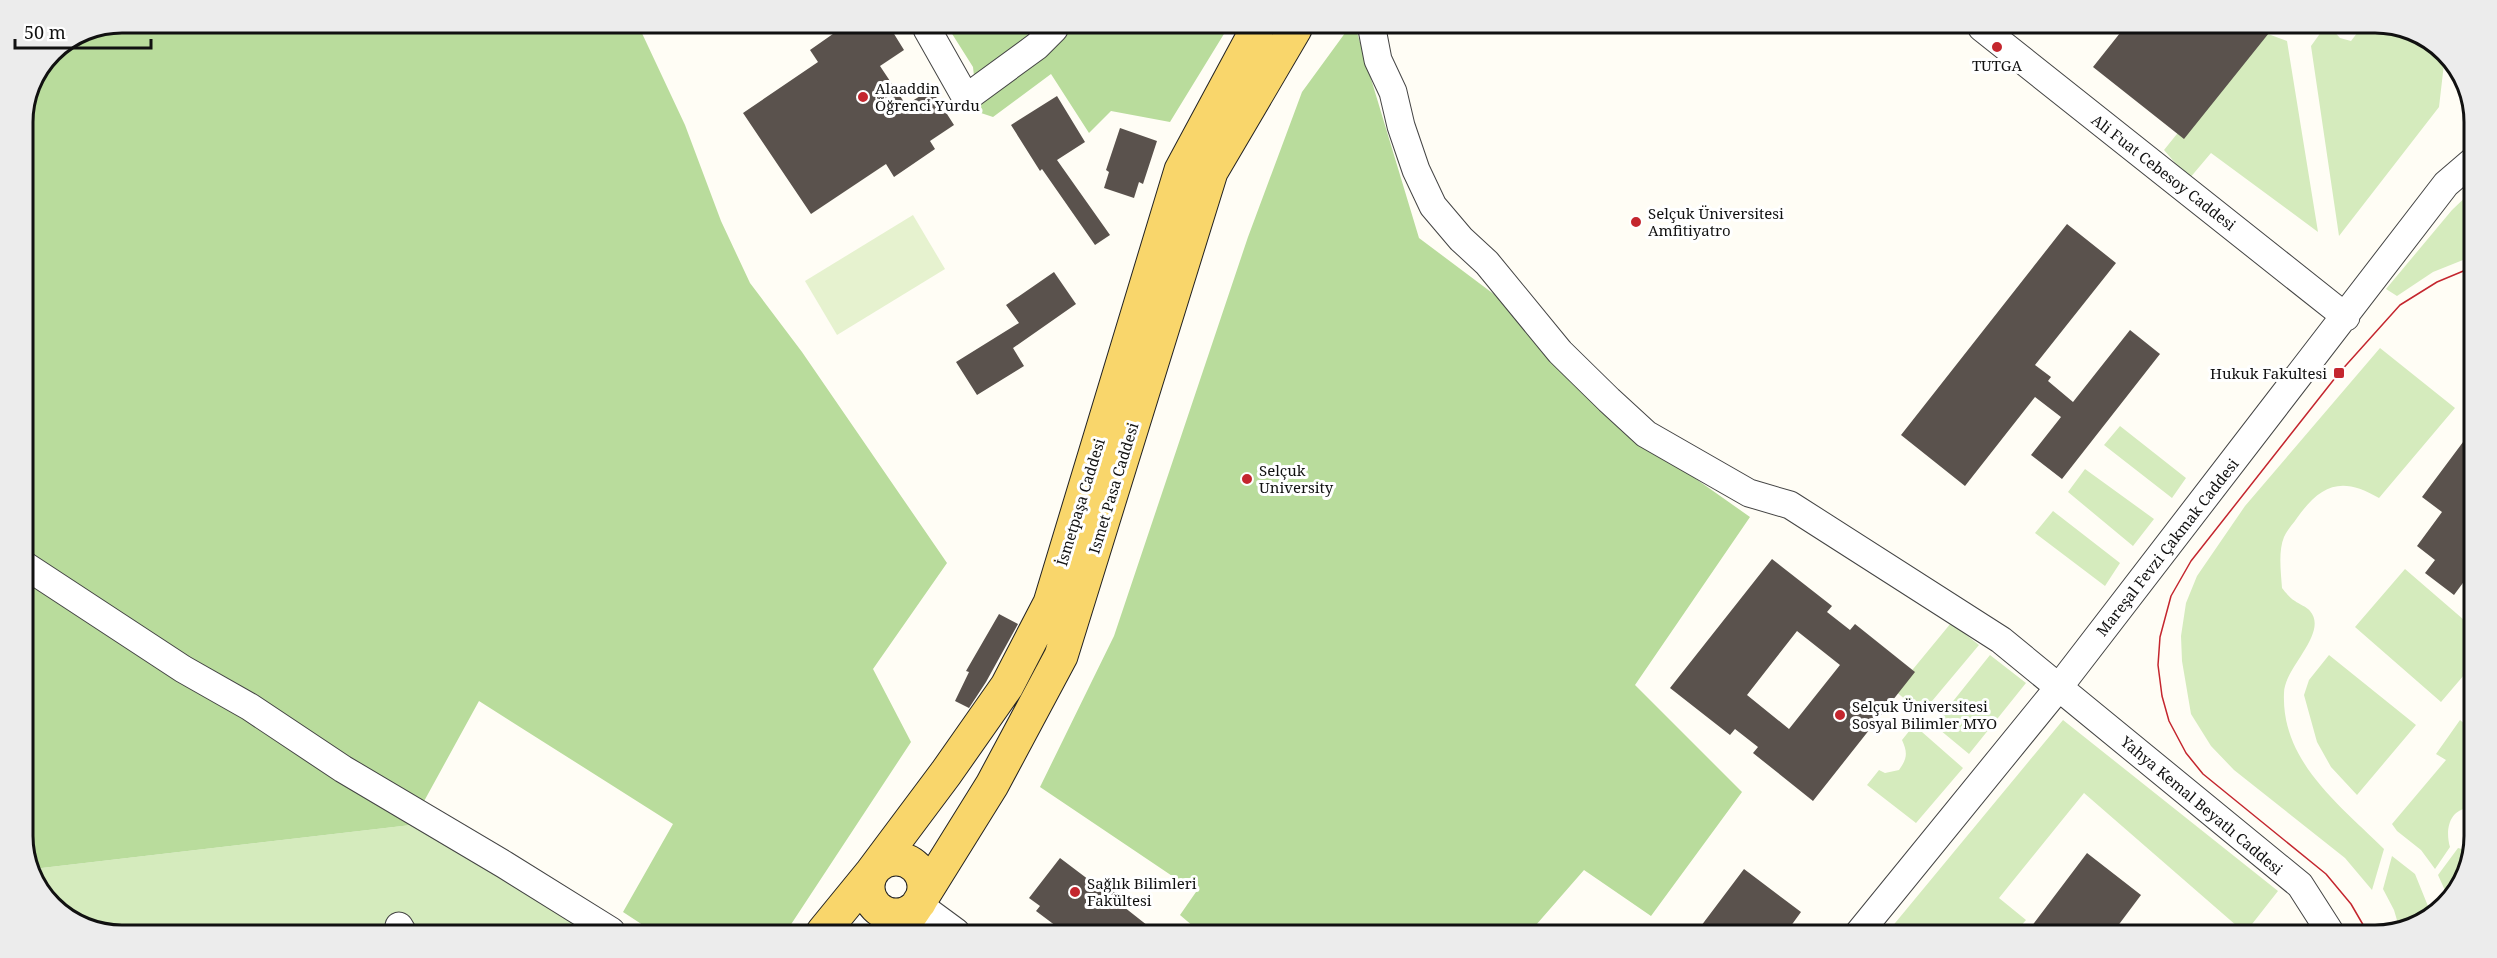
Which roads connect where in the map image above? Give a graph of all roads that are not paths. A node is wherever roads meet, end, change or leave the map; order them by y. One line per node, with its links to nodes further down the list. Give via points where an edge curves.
1 (929, 33): 2 (street, via 966,98)
2 (1050, 33)
3 (1255, 33): 11 (main road, İsmetpaşa Caddesi, via 1181,170 1050,603 1007,686)
4 (1292, 33): 12 (main road, Ismet Pasa Caddesi, via 1211,172 1061,656 992,785)
5 (1373, 33): 10 (street, Yahya Kemal Beyatlı Caddesi, via 1378,60 1393,92 1416,170 1433,206 1487,263 1560,351 1609,400 1646,434 1749,493 1790,505 1822,525 2001,640)
6 (1988, 33): 8 (street, Ali Fuat Cebesoy Caddesi)
7 (2464, 169): 8 (street, Mareşal Fevzi Çakmak Caddesi, via 2446,184)
8 (2346, 317): 10 (street, Mareşal Fevzi Çakmak Caddesi)
9 (33, 571): 13 (street, via 343,770)
10 (2059, 687): 17 (street, Mareşal Fevzi Çakmak Caddesi); 18 (street, Yahya Kemal Beyatlı Caddesi, via 2300,885)
11 (872, 872): 12 (main road, via 885,860 912,863 923,877 925,887); 14 (main road, İsmetpaşa Caddesi)
12 (918, 904): 15 (main road, Ismet Pasa Caddesi); 16 (street)
13 (602, 925)
14 (829, 925)
15 (903, 925)
16 (946, 925)
17 (1865, 925)
18 (2325, 925)

